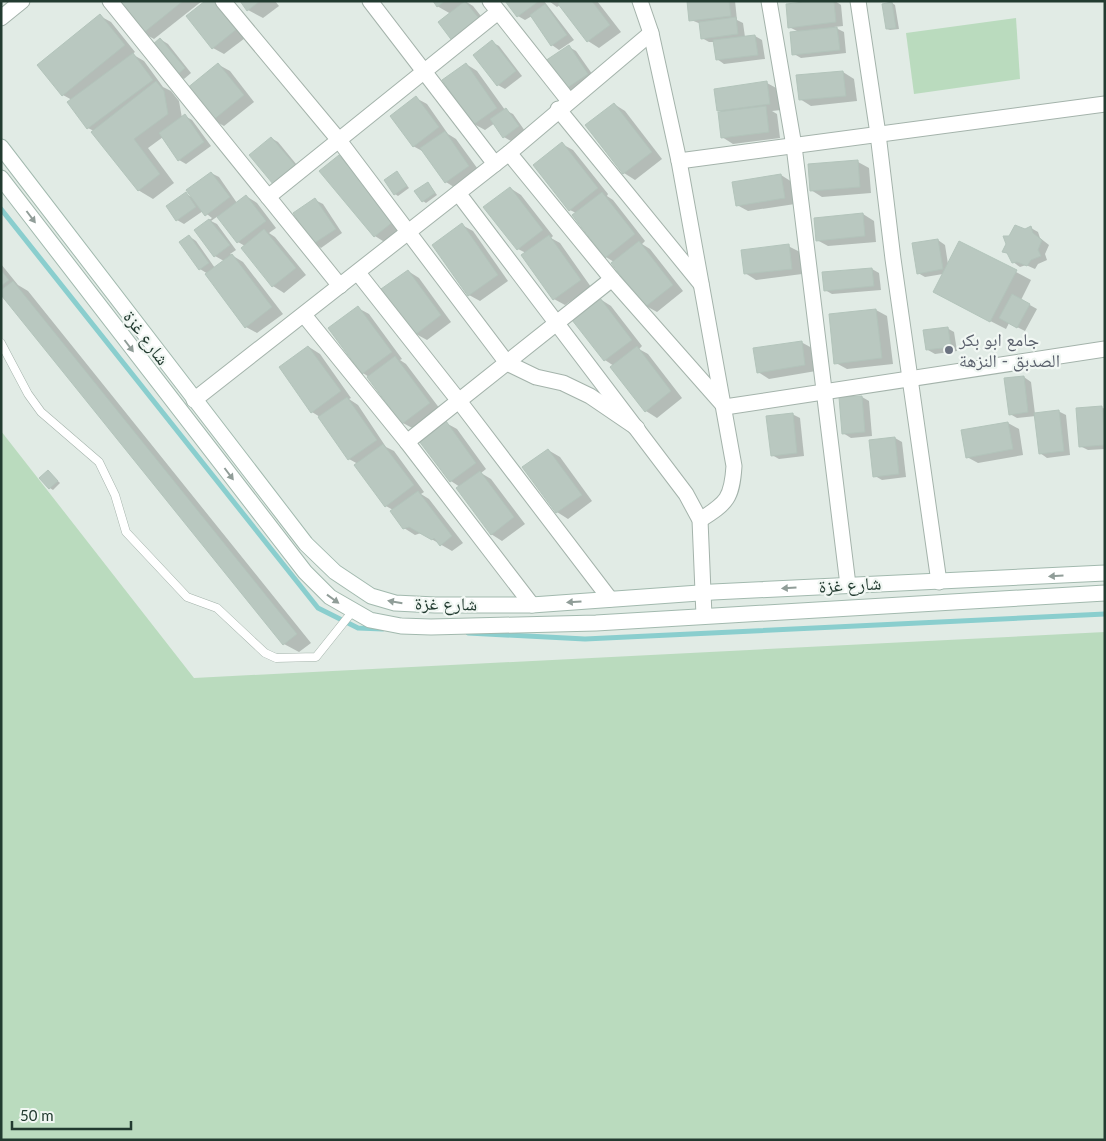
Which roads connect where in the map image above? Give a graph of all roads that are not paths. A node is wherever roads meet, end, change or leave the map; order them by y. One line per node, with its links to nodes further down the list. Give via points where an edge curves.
1 (22, 1): 9 (street)
2 (110, 1): 23 (street)
3 (223, 1): 15 (street)
4 (370, 1): 11 (street)
5 (640, 1): 10 (street)
6 (769, 1): 16 (street)
7 (858, 1): 14 (street)
8 (494, 7): 11 (street); 13 (street)
9 (1, 18)
10 (651, 33): 13 (street); 19 (street)
11 (424, 71): 15 (street); 20 (street)
12 (1105, 104): 14 (street)
13 (564, 105): 18 (street); 28 (street)
14 (878, 134): 16 (street); 34 (street)
15 (338, 139): 23 (street); 24 (street)
16 (794, 146): 19 (street); 35 (street)
17 (1, 147): 36 (street, شارع غزة)
18 (509, 153): 20 (street); 26 (street)
19 (679, 161): 28 (street)
20 (495, 164): 22 (street)
21 (1, 178): 49 (street, شارع غزة, one-way to 49, via 291,556 330,597)
22 (458, 193): 24 (street); 30 (street)
23 (268, 197): 27 (street)
24 (410, 233): 25 (street); 33 (street)
25 (358, 273): 27 (street); 37 (street)
26 (612, 279): 30 (street); 38 (street)
27 (340, 286): 29 (street)
28 (704, 287): 38 (street)
29 (304, 315): 36 (street); 40 (street)
30 (558, 323): 33 (street); 39 (street)
31 (1, 343): 49 (lane, via 37,407 99,462 115,495 126,532 187,597 217,608 264,653 283,659 316,657)
32 (1105, 349): 34 (street)
33 (508, 363): 37 (street); 39 (street, via 536,377 563,383 590,396)
34 (910, 378): 35 (street); 43 (street)
35 (824, 391): 38 (street); 44 (street)
36 (194, 400): 48 (street, شارع غزة, one-way to 36, via 395,603 371,596 319,559)
37 (459, 401): 40 (street); 47 (street)
38 (725, 407): 41 (street, via 734,466 733,490 718,508)
39 (637, 428): 41 (street, via 686,494)
40 (407, 442): 48 (street)
41 (700, 520): 45 (street)
42 (1105, 573): 43 (street, شارع غزة, one-way to 43)
43 (939, 582): 44 (street, شارع غزة)
44 (848, 585): 45 (street, شارع غزة, one-way to 45)
45 (704, 593): 47 (street, شارع غزة); 50 (street)
46 (1105, 593): 50 (street, شارع غزة)
47 (610, 599): 48 (street, شارع غزة, one-way to 48)
48 (532, 605)
49 (352, 612): 50 (street, شارع غزة, via 393,625 431,627 596,623)
50 (704, 616)

